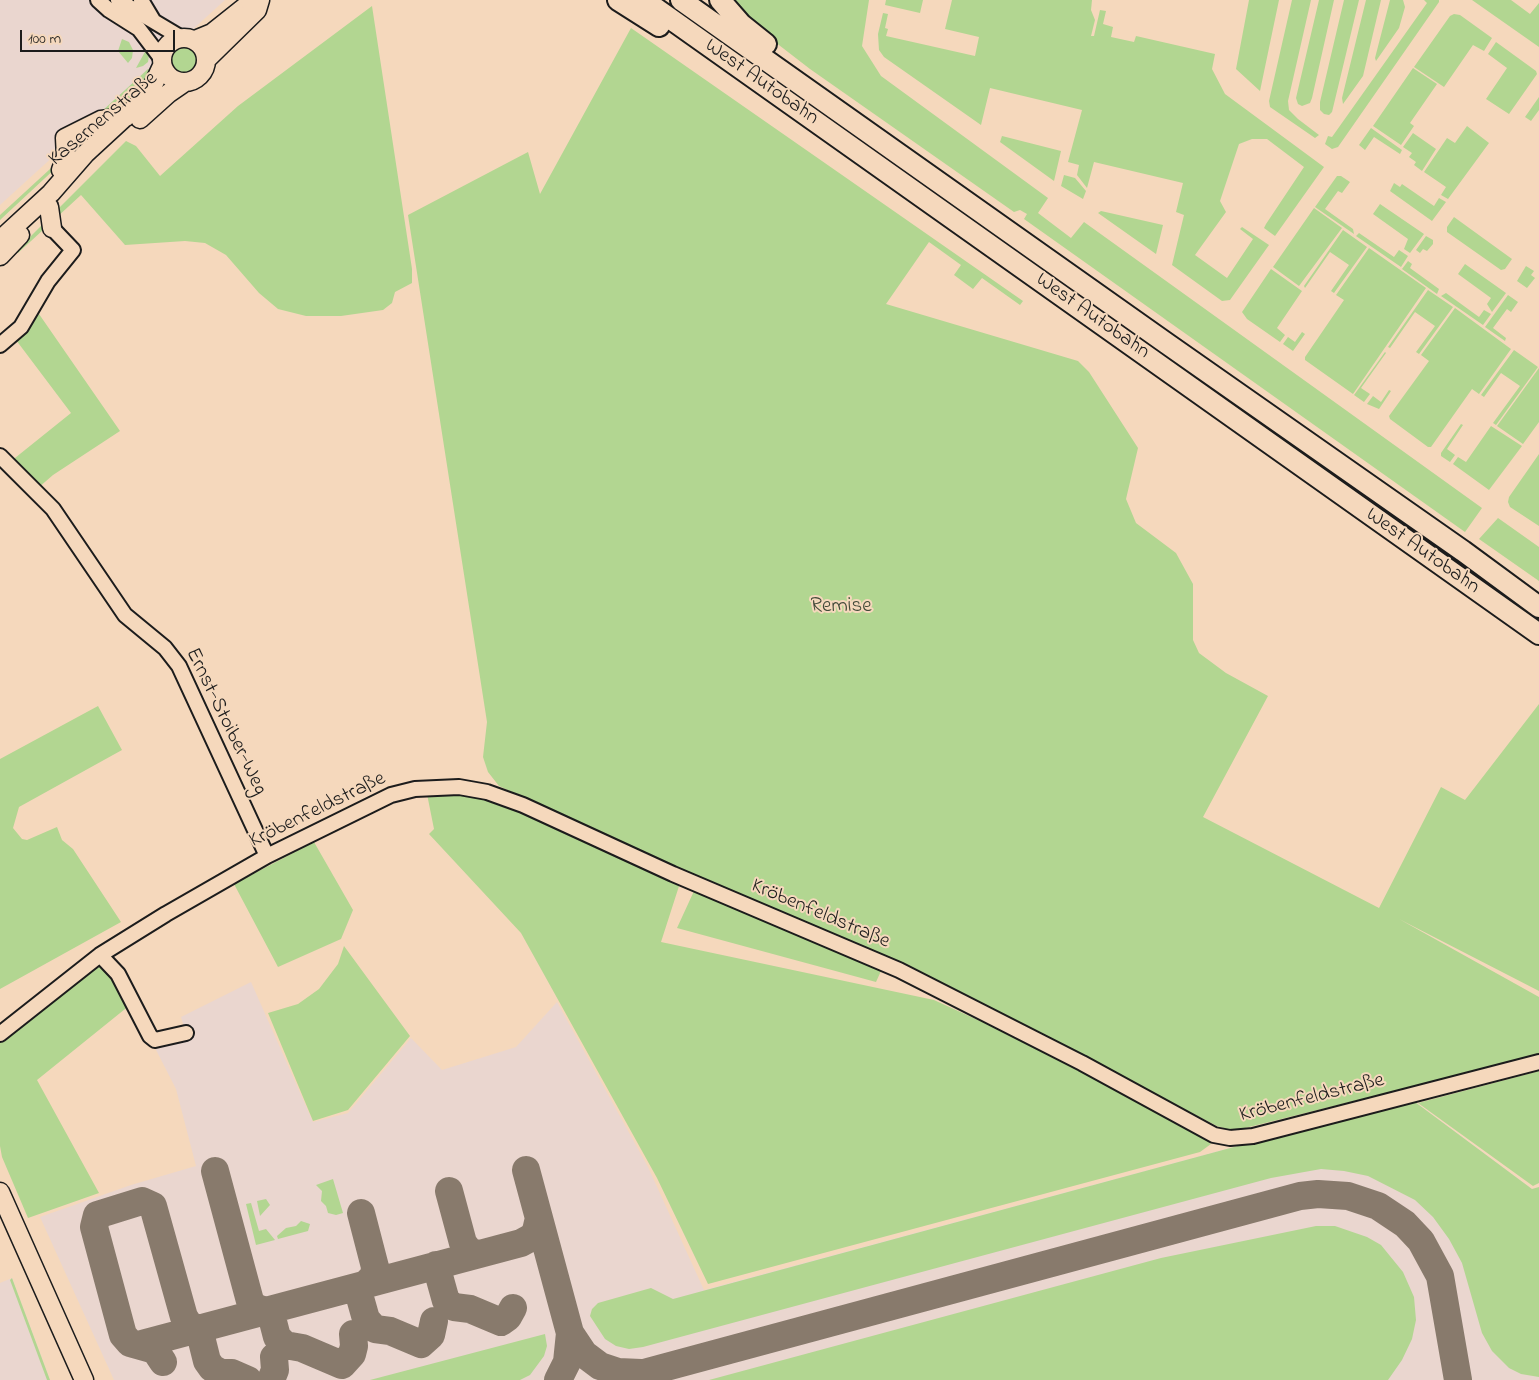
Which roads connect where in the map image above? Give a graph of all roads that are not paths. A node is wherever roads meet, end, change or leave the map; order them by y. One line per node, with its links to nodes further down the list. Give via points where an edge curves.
1 (98, 0): 9 (street)
2 (117, 0): 9 (street, via 117,11); 10 (street)
3 (142, 0): 10 (street)
4 (618, 0): 12 (highway, via 686,43)
5 (644, 0): 12 (highway, West Autobahn)
6 (681, 0): 15 (highway, West Autobahn)
7 (720, 0): 15 (highway, via 741,24 770,47)
8 (255, 1): 11 (main road, via 212,33); 13 (main road, via 257,10)
9 (122, 18): 14 (street, via 139,29)
10 (155, 23): 11 (street)
11 (187, 38): 13 (main road, via 203,48); 14 (main road, via 168,43)
12 (704, 43): 29 (highway, West Autobahn)
13 (206, 60): 16 (main road, via 202,72)
14 (161, 62): 16 (main road, via 171,78); 17 (main road, Kasernenstraße, via 148,96)
15 (789, 75): 28 (highway, West Autobahn)
16 (186, 82): 18 (main road, Kasernenstraße)
17 (126, 116): 18 (main road, Kasernenstraße); 19 (main road, via 101,120 65,138 66,157)
18 (89, 159): 19 (main road); 20 (main road, Kasernenstraße)
19 (61, 170): 22 (main road)
20 (50, 200): 21 (main road); 23 (main road); 24 (main road, Kasernenstraße)
21 (36, 220): 23 (main road); 25 (main road)
22 (0, 227)
23 (52, 228): 26 (street, via 73,250 48,281 21,327)
24 (0, 240)
25 (0, 256)
26 (0, 345)
27 (0, 456): 32 (street, Ernst-Stoiber-Weg, via 54,510 125,615 165,648 179,666)
28 (1539, 607)
29 (1512, 617): 30 (highway, West Autobahn); 31 (highway)
30 (1539, 634)
31 (1539, 649)
32 (267, 856): 33 (street, Kröbenfeldstraße); 36 (street, Kröbenfeldstraße, via 391,795 415,789 459,787 505,797 673,874 899,970 1082,1063 1214,1135 1230,1138 1253,1136)
33 (100, 955): 34 (street, via 118,974 150,1036 155,1040); 35 (street, Kröbenfeldstraße)
34 (186, 1033)
35 (0, 1034)
36 (1539, 1062)
37 (0, 1192): 38 (main road)
38 (23, 1248): 39 (main road); 40 (main road)
39 (70, 1380)
40 (84, 1380)

